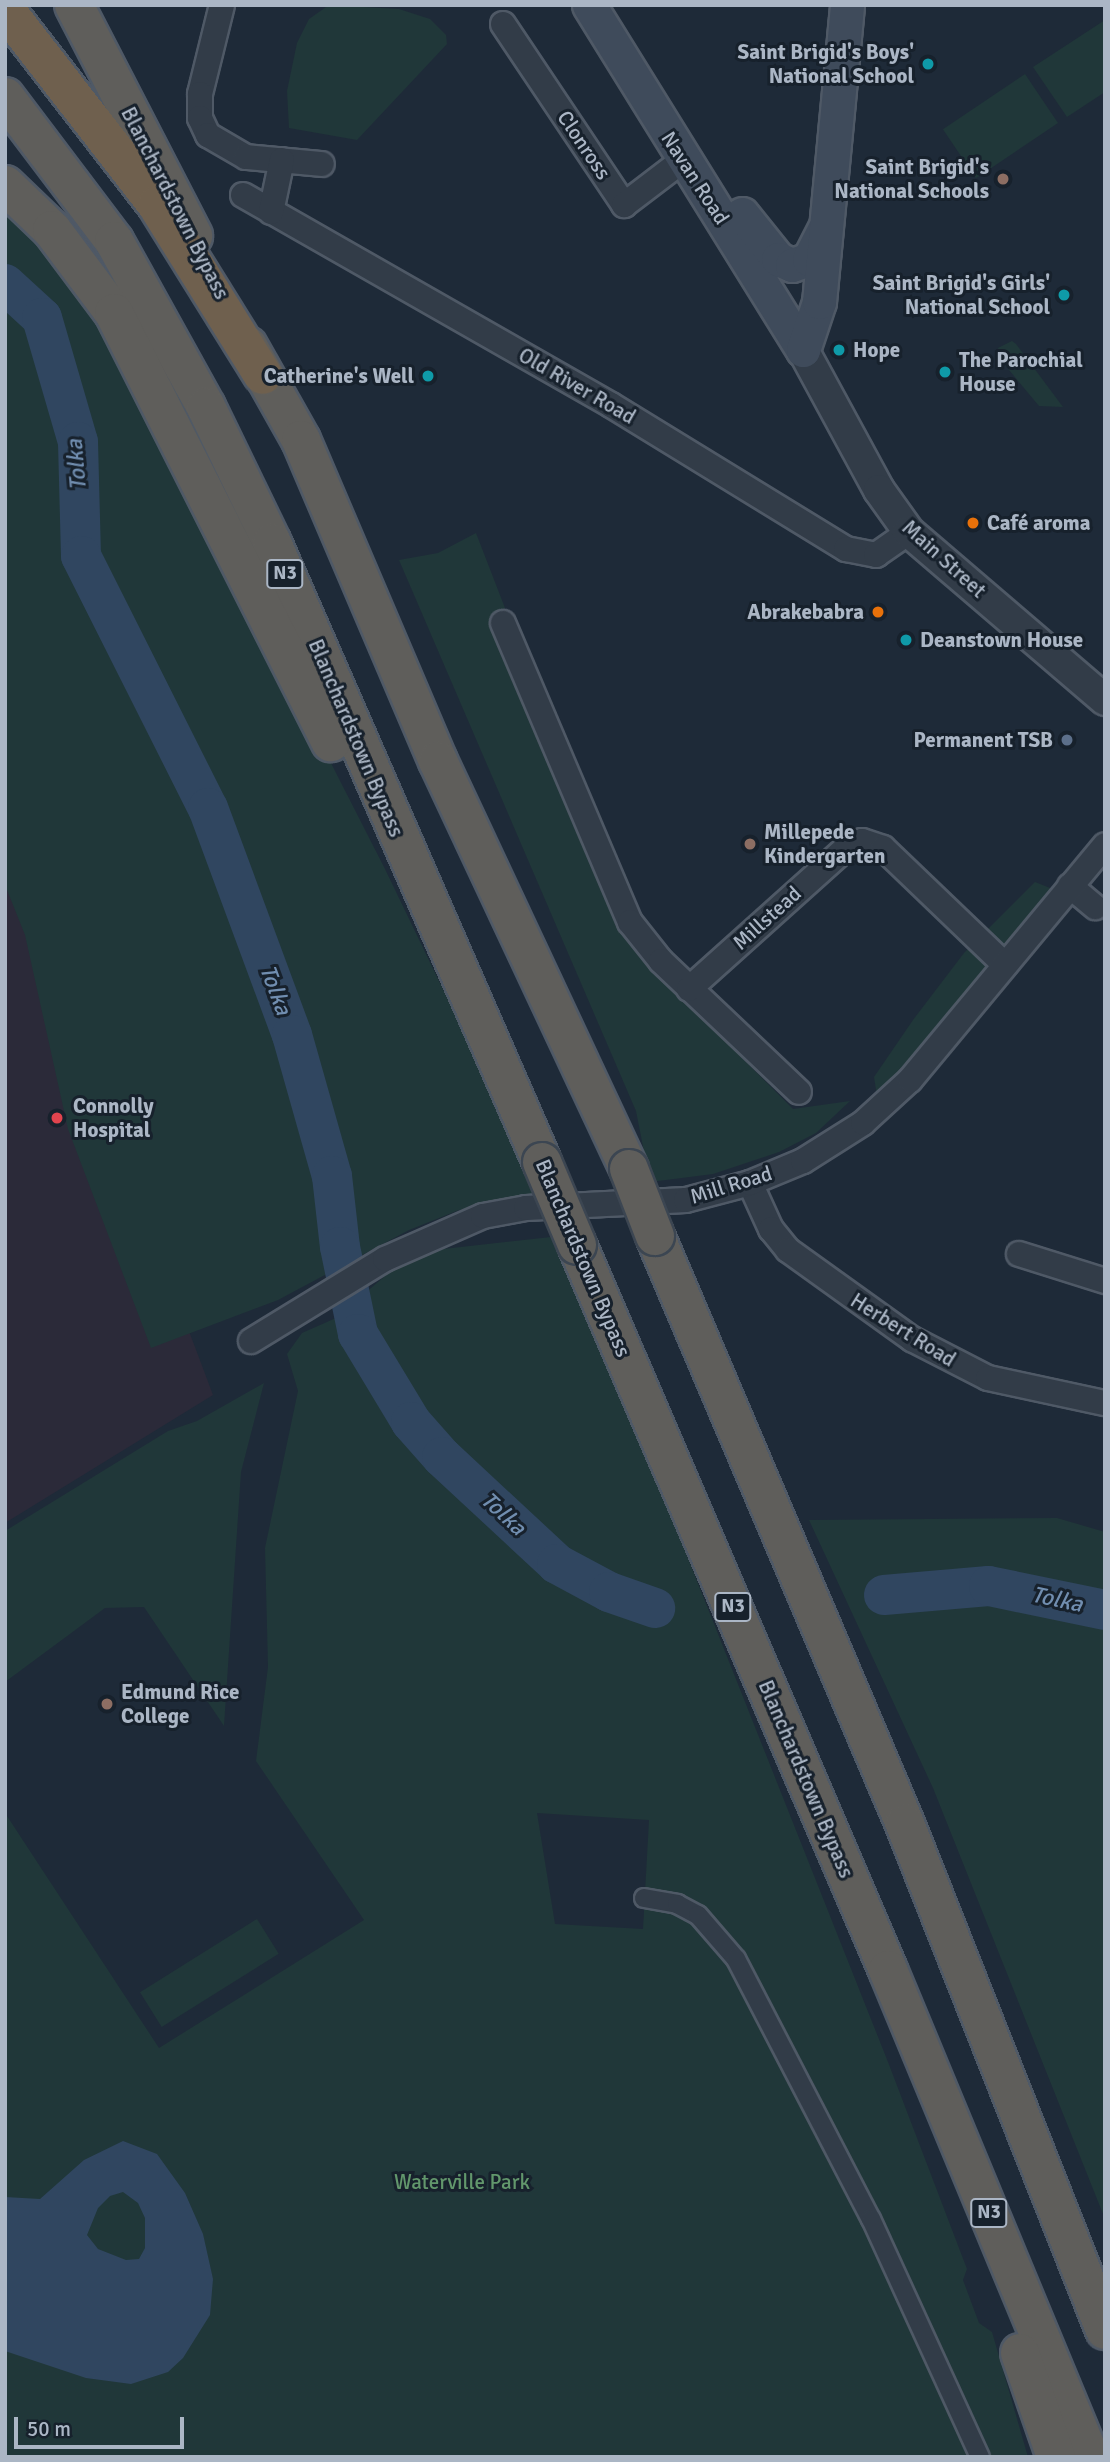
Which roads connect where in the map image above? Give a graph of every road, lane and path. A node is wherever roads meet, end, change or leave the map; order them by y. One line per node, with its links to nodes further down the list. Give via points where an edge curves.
1 (74, 5): 8 (highway, Blanchardstown Bypass)
2 (99, 5): 8 (highway)
3 (222, 5): 10 (street, via 208,48 200,118 208,135 221,145 246,157)
4 (589, 5): 11 (main road, Navan Road)
5 (847, 5): 16 (main road)
6 (5, 9): 18 (highway, via 111,139)
7 (503, 24): 11 (street, Clonross, via 624,205)
8 (93, 48): 18 (highway, Blanchardstown Bypass)
9 (5, 97): 27 (highway, Blanchardstown Bypass / N3, via 114,241 205,407 272,543)
10 (282, 160): 12 (street); 15 (street)
11 (683, 160): 16 (main road, via 716,179 784,263 809,259); 17 (main road, Navan Road)
12 (322, 164)
13 (5, 185): 27 (highway, N3, via 52,230 114,313 440,966)
14 (243, 195): 15 (street, Old River Road)
15 (271, 212): 19 (street, Old River Road, via 611,405 846,549 876,555)
16 (828, 217): 17 (main road, via 819,302)
17 (803, 350): 19 (street, Main Street, via 879,490)
18 (263, 375): 34 (highway, Blanchardstown Bypass, bridge, via 301,440 438,761 629,1169)
19 (909, 532): 21 (street, Main Street)
20 (503, 623): 26 (street, via 621,905 661,961)
21 (1105, 700)
22 (1105, 845): 23 (street, Mill Road)
23 (1070, 886): 24 (street); 25 (street, Mill Road)
24 (1095, 907)
25 (1005, 965): 26 (street, Millstead, via 883,848 862,841 847,847); 29 (street, Mill Road, via 910,1080 871,1117 803,1161)
26 (689, 989): 28 (street)
27 (507, 1082): 36 (highway, Blanchardstown Bypass / N3, bridge)
28 (799, 1092)
29 (750, 1183): 32 (street, Mill Road, via 686,1200 526,1208 483,1216 385,1259); 33 (street, Herbert Road, via 771,1228 788,1250 902,1333 988,1378)
30 (1019, 1254): 31 (street)
31 (1103, 1276)
32 (251, 1341)
33 (1105, 1403)
34 (905, 1824): 37 (highway, via 949,1897); 38 (highway, Blanchardstown Bypass)
35 (644, 1898): 39 (street, via 677,1904 698,1915 736,1959 871,2219)
36 (888, 1970): 40 (highway); 41 (highway, Blanchardstown Bypass / N3)
37 (1105, 2271)
38 (1105, 2330)
39 (980, 2457)
40 (1056, 2457)
41 (1090, 2457)

